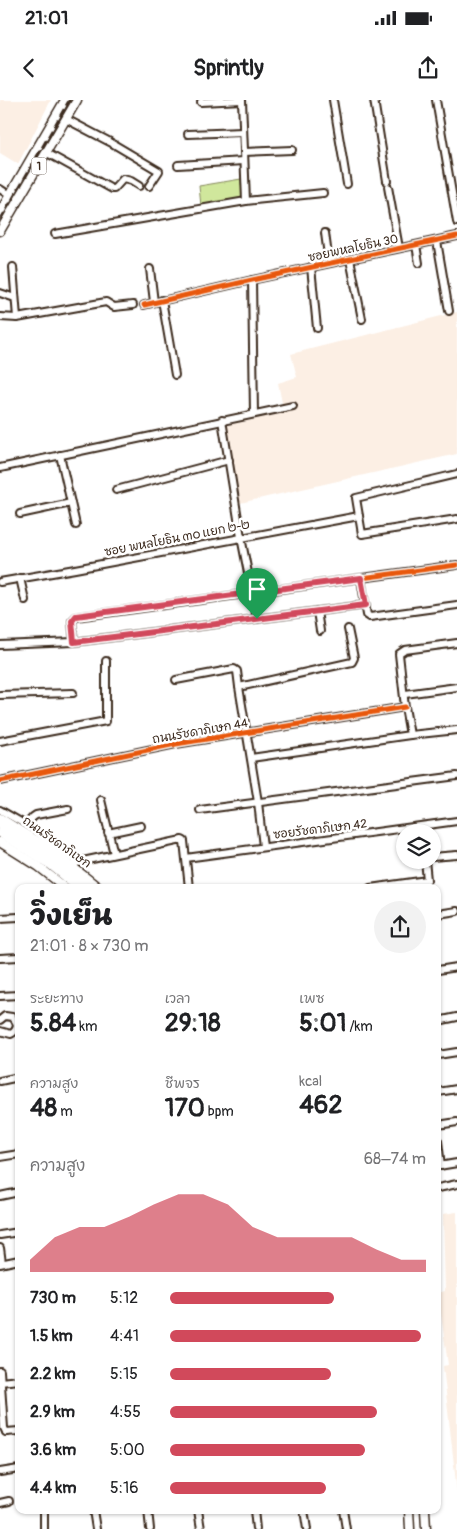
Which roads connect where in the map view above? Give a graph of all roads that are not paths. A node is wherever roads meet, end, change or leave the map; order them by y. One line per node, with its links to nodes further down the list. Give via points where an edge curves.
1 (60, 100): 22 (main road, 1)
2 (65, 100): 11 (main road)
3 (72, 100): 11 (main road)
4 (77, 100): 10 (main road, 1)
5 (242, 100): 9 (street); 12 (street)
6 (333, 100): 19 (street)
7 (374, 100): 35 (street)
8 (436, 100): 27 (street)
9 (201, 102)
10 (66, 119): 16 (main road, 1); 21 (street, via 159,171)
11 (50, 132): 26 (main road); 28 (main road)
12 (243, 132): 13 (street); 15 (street)
13 (188, 134)
14 (292, 150): 15 (street)
15 (244, 152): 17 (street)
16 (47, 153): 20 (street, via 112,189 123,179); 29 (main road, 1)
17 (244, 161): 18 (street); 24 (street)
18 (178, 165)
19 (346, 184)
20 (139, 186)
21 (150, 186)
22 (3, 191): 25 (main road, 1)
23 (324, 193): 24 (street)
24 (246, 201): 30 (street)
25 (0, 203)
26 (0, 212)
27 (457, 222)
28 (0, 227)
29 (0, 231)
30 (55, 234)
31 (325, 234): 37 (street)
32 (457, 236): 33 (street, ซอยพหลโยธิน 30)
33 (437, 241): 34 (street, ซอยพหลโยธิน 30); 49 (street)
34 (416, 245): 35 (street, ซอยพหลโยธิน 30); 38 (street)
35 (399, 248): 36 (street, ซอยพหลโยธิน 30)
36 (350, 259): 37 (street, ซอยพหลโยธิน 30); 52 (street)
37 (329, 263): 40 (street, ซอยพหลโยธิน 30)
38 (419, 263)
39 (13, 267): 44 (street)
40 (310, 267): 42 (street, ซอยพหลโยธิน 30); 53 (street)
41 (150, 269): 46 (street)
42 (252, 280): 45 (street, ซอยพหลโยธิน 30); 56 (street)
43 (0, 293): 44 (street)
44 (16, 298): 51 (street)
45 (162, 300): 46 (street, ซอยพหลโยธิน 30); 54 (street)
46 (154, 302): 48 (street, ซอยพหลโยธิน 30)
47 (133, 305): 51 (street, via 114,307 106,302)
48 (144, 305)
49 (449, 310)
50 (0, 317): 51 (street)
51 (17, 318)
52 (362, 319)
53 (317, 328)
54 (175, 375)
55 (293, 406): 56 (street)
56 (254, 414): 57 (street)
57 (222, 420): 58 (street); 59 (street)
58 (60, 455): 60 (street); 63 (street)
59 (228, 460): 62 (street); 68 (street)
60 (0, 468)
61 (457, 474): 65 (street, via 356,497)
62 (116, 490)
63 (71, 503): 64 (street); 67 (street)
64 (20, 514)
65 (359, 516): 66 (street, via 362,534); 68 (street, ซอย พหลโยธิน ๓๐ แยก ๒-๒)
66 (457, 519)
67 (76, 525)
68 (241, 537): 70 (street, ซอย พหลโยธิน ๓๐ แยก ๒-๒); 73 (street)
69 (457, 565): 71 (street)
70 (20, 578): 72 (street, ซอย พหลโยธิน ๓๐ แยก ๒-๒); 74 (street)
71 (361, 578): 73 (street); 75 (street)
72 (0, 582)
73 (252, 593): 78 (street); 81 (street, via 76,616 72,621)
74 (25, 600)
75 (366, 605): 76 (street, via 370,617); 77 (street)
76 (457, 605)
77 (316, 611): 78 (street); 80 (street)
78 (257, 619): 81 (street)
79 (348, 629): 86 (street, via 352,662)
80 (320, 632)
81 (74, 642): 83 (street)
82 (457, 643): 89 (street, via 401,652)
83 (0, 645)
84 (106, 661): 95 (street, via 107,719 104,722)
85 (176, 680): 86 (street, via 234,669)
86 (239, 687): 93 (street)
87 (457, 687): 89 (street)
88 (73, 693): 90 (street)
89 (405, 694): 91 (street)
90 (0, 695)
91 (405, 706): 93 (street, ถนนรัชดาภิเษก 44); 94 (street)
92 (457, 730): 94 (street)
93 (247, 732): 96 (street); 98 (street, ถนนรัชดาภิเษก 44)
94 (410, 735): 96 (street)
95 (0, 741)
96 (251, 758): 100 (street)
97 (457, 776): 100 (street)
98 (0, 781)
99 (101, 800): 111 (street)
100 (258, 802): 103 (street); 114 (street)
101 (68, 809): 107 (street, via 36,815)
102 (0, 810): 107 (street)
103 (200, 810)
104 (0, 818): 119 (main road, ถนนรัชดาภิเษก)
105 (457, 821): 108 (street, ซอยรัชดาภิเษก 42)
106 (0, 825): 123 (main road, ถนนรัชดาภิเษก, via 49,856)
107 (26, 825): 119 (street)
108 (441, 825)
109 (141, 826): 111 (street)
110 (0, 833): 122 (main road, ถนนรัชดาภิเษก, via 49,864)
111 (108, 833): 115 (street)
112 (396, 833): 114 (street, ซอยรัชดาภิเษก 42)
113 (0, 842): 121 (main road)
114 (263, 847): 118 (street, ซอยรัชดาภิเษก 42)
115 (114, 854): 118 (street, via 182,840); 119 (street)
116 (457, 855): 117 (street)
117 (441, 856)
118 (186, 858): 125 (street)
119 (76, 864): 124 (main road, ถนนรัชดาภิเษก)
120 (426, 869): 126 (street, via 427,880)
121 (61, 884)
122 (73, 884)
123 (84, 884)
124 (95, 884)
125 (189, 884)
126 (404, 884)
127 (457, 911): 128 (street)
128 (441, 914)
129 (15, 917): 130 (street)
130 (0, 918)
131 (15, 957): 132 (street)
132 (0, 958)
133 (457, 967): 134 (street)
134 (441, 970)
135 (15, 995): 136 (street)
136 (0, 996)
137 (457, 1017): 140 (street)
138 (0, 1020): 139 (street, via 6,1016)
139 (15, 1020)
140 (441, 1020)
141 (0, 1031): 142 (street, via 10,1034)
142 (15, 1031)
143 (457, 1052): 144 (street)
144 (441, 1055)
145 (15, 1079): 146 (street)
146 (0, 1081)
147 (457, 1089): 148 (street)
148 (441, 1092)
149 (457, 1122): 150 (street)
150 (441, 1125)
151 (15, 1155): 152 (street)
152 (0, 1157)
153 (457, 1163): 154 (street)
154 (441, 1166)
155 (457, 1184): 156 (street)
156 (441, 1187)
157 (15, 1193): 158 (street)
158 (0, 1196)
159 (15, 1233): 160 (street)
160 (0, 1235)
161 (0, 1248): 163 (street)
162 (15, 1261): 163 (street)
163 (1, 1264)
164 (0, 1371): 166 (street)
165 (15, 1380): 166 (street)
166 (0, 1382): 167 (street)
167 (1, 1402): 168 (street)
168 (3, 1434)
169 (15, 1470): 170 (street)
170 (0, 1472)
171 (9, 1501): 172 (street)
172 (0, 1503)
173 (44, 1514): 182 (street)
174 (94, 1514): 183 (street)
175 (148, 1514): 184 (street)
176 (199, 1514): 185 (street)
177 (254, 1514): 186 (street)
178 (304, 1514): 187 (street)
179 (344, 1514): 188 (street)
180 (408, 1514): 189 (main road)
181 (425, 1514): 190 (main road)
182 (44, 1529)
183 (96, 1529)
184 (150, 1529)
185 (201, 1529)
186 (256, 1529)
187 (306, 1529)
188 (346, 1529)
189 (410, 1529)
190 (426, 1529)

